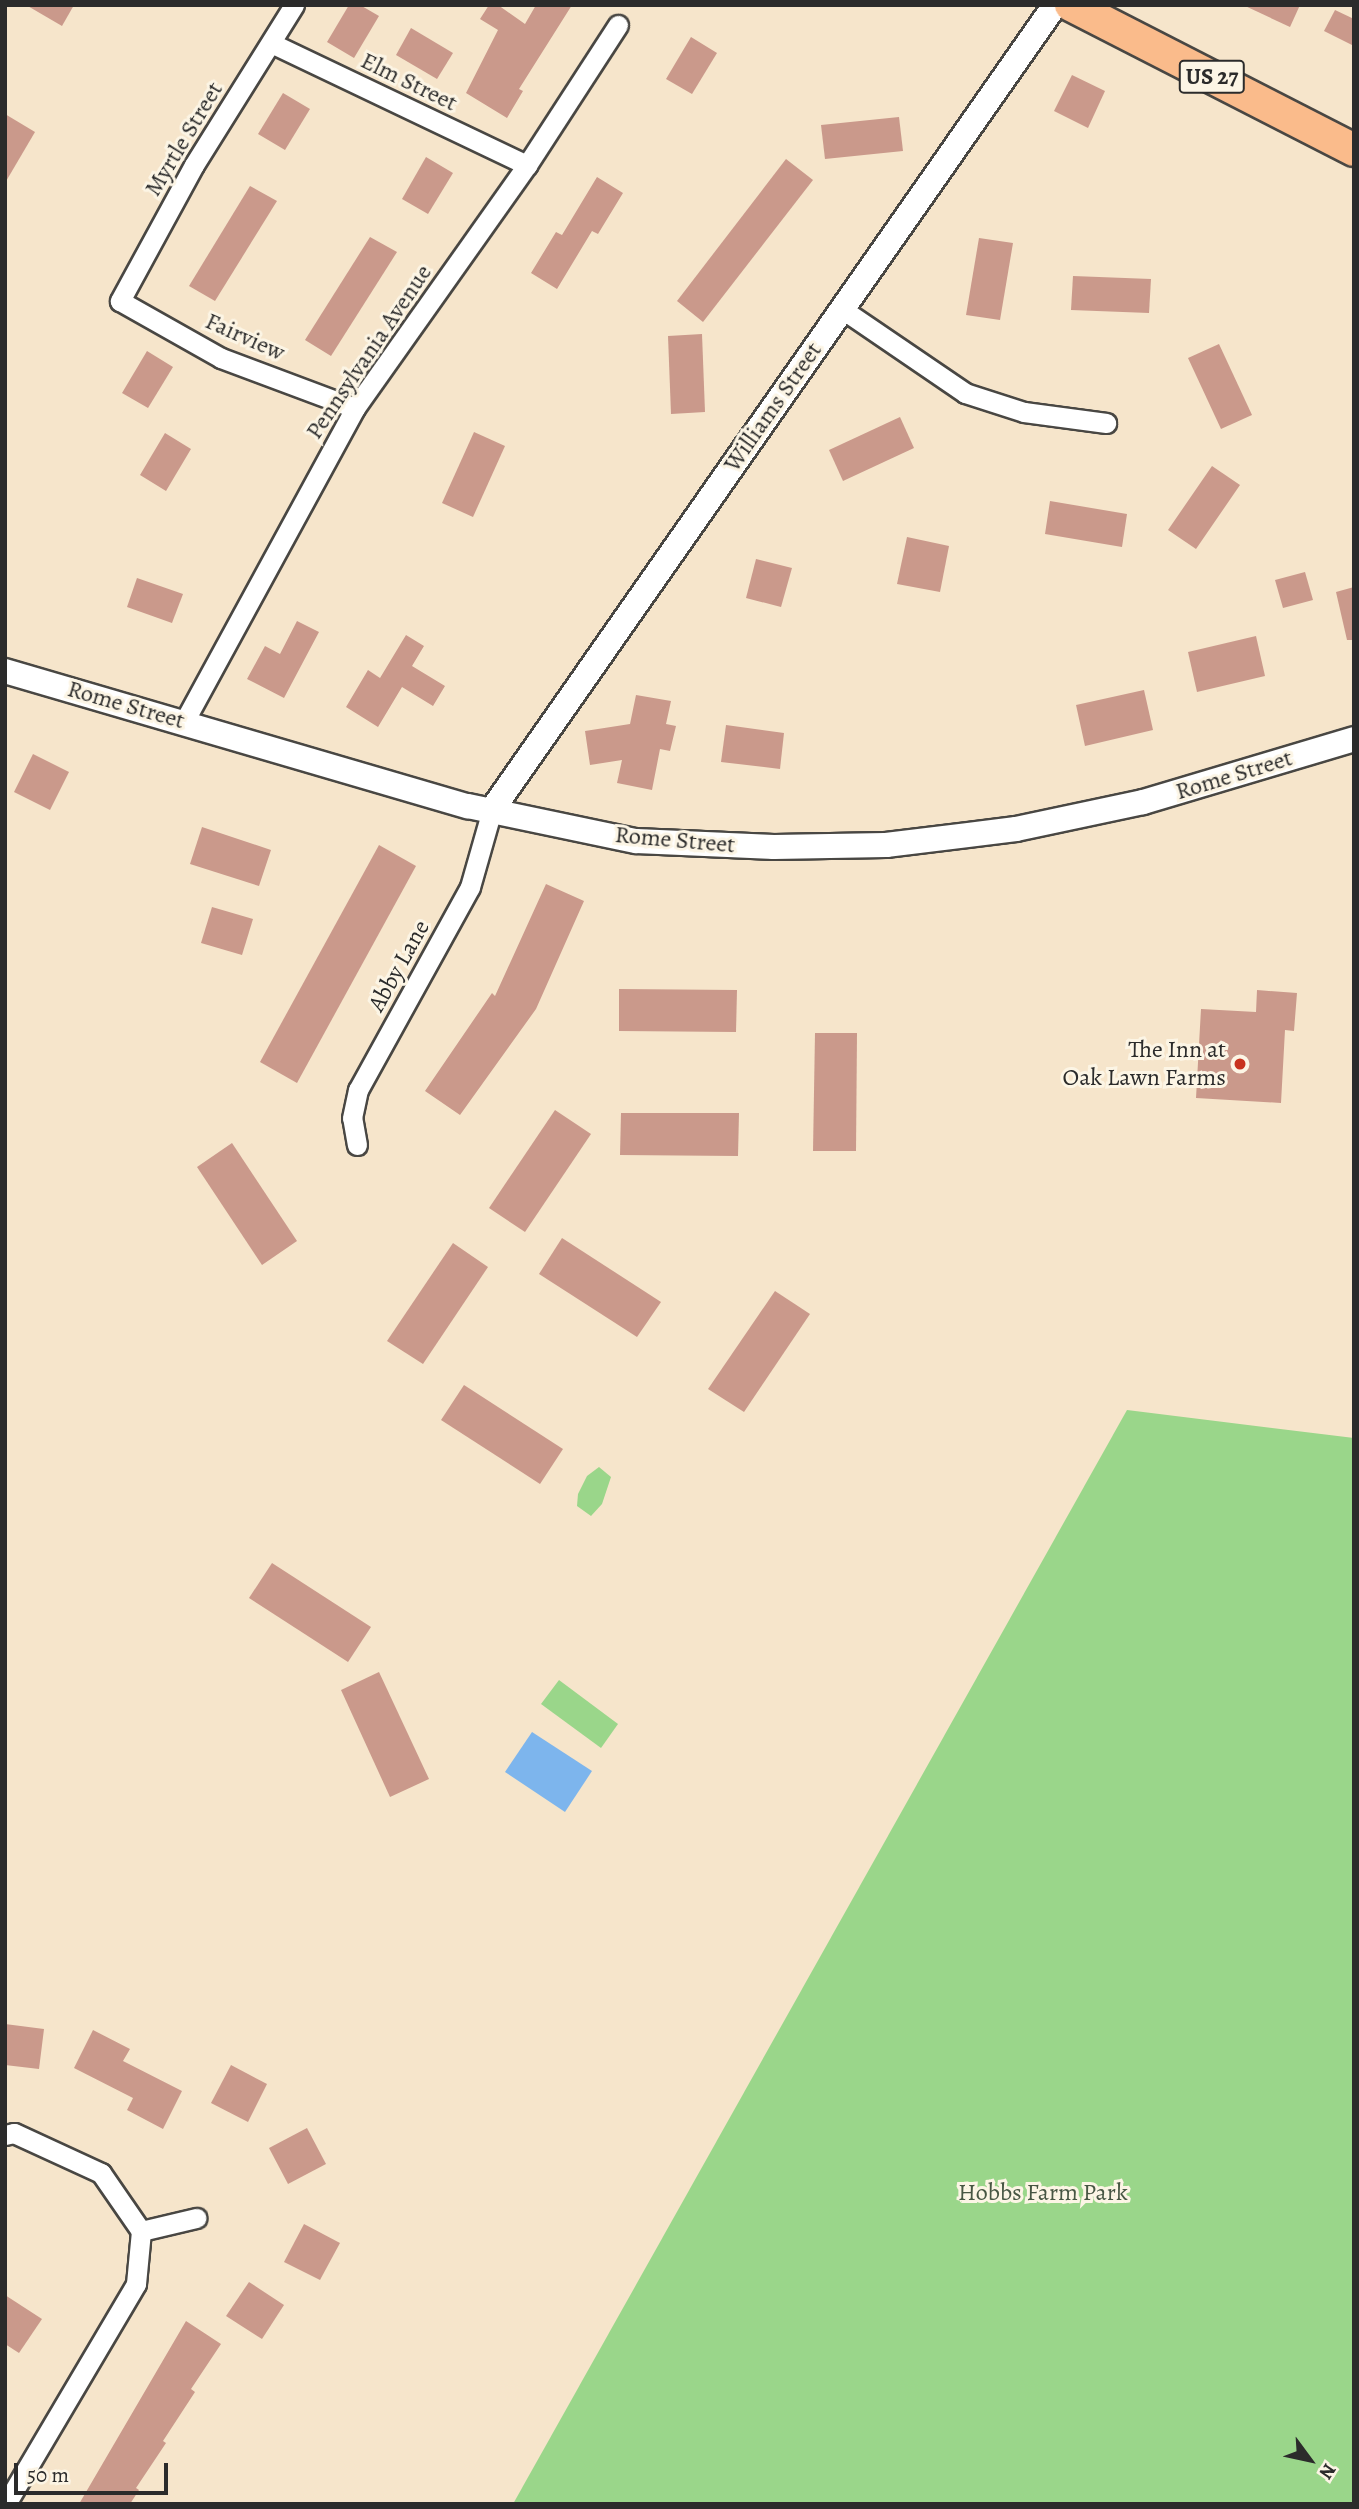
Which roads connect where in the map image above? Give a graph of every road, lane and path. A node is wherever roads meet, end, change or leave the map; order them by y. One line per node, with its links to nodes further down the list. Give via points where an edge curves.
1 (294, 5): 5 (street, Myrtle Street)
2 (1055, 5): 9 (street, Williams Street)
3 (1070, 5): 6 (main road, US 27)
4 (618, 24): 7 (street, Pennsylvania Avenue)
5 (271, 43): 7 (street, Elm Street); 8 (street, Myrtle Street, via 194,165)
6 (1354, 150)
7 (527, 165): 10 (street, Pennsylvania Avenue)
8 (120, 301): 10 (street, Fairview, via 221,358)
9 (842, 309): 11 (street, via 965,393 1024,412); 15 (street, Williams Street)
10 (355, 408): 13 (street, Pennsylvania Avenue)
11 (1106, 423)
12 (5, 671): 13 (street, Rome Street)
13 (185, 720): 15 (street, Rome Street)
14 (1354, 739): 15 (street, Rome Street, via 1076,820 886,845 774,847 636,841)
15 (492, 810): 16 (street, Abby Lane, via 470,887 358,1090 352,1118)
16 (357, 1145)
17 (5, 2135): 19 (street, via 14,2133 101,2173)
18 (196, 2218): 19 (street)
19 (141, 2231): 20 (street, via 136,2284)
20 (6, 2504)

